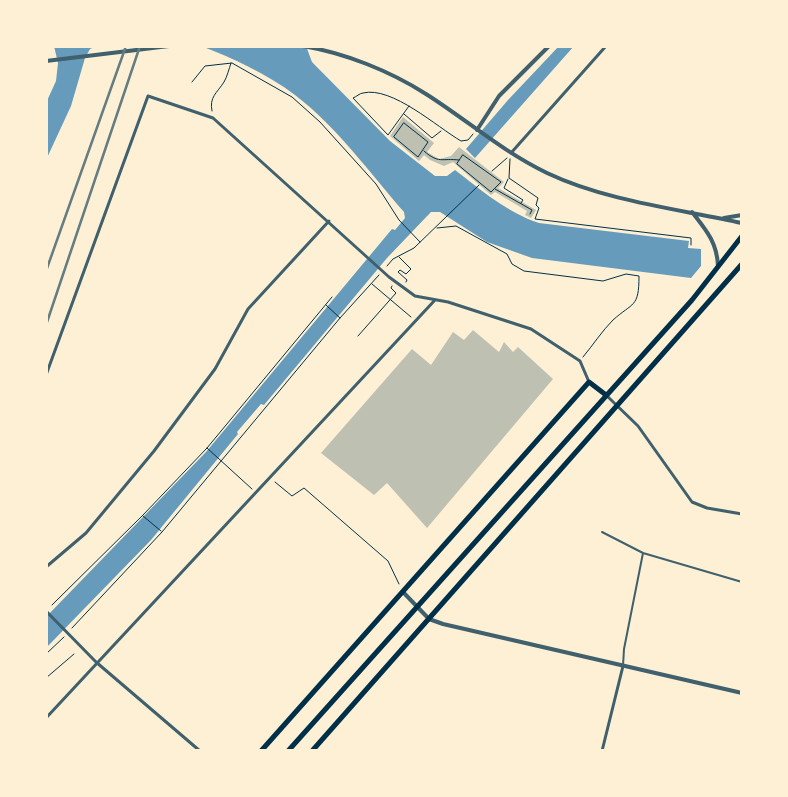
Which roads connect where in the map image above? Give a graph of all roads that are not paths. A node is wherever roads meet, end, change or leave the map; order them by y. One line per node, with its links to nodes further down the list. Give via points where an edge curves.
1 (169, 46): 5 (street)
2 (303, 46): 6 (street, via 394,76)
3 (549, 46): 6 (street, via 498,96)
4 (606, 46): 7 (street)
5 (46, 61)
6 (477, 130): 7 (street)
7 (511, 154): 8 (street, via 595,191)
8 (692, 212): 10 (street); 15 (street, via 712,238)
9 (742, 215): 10 (street)
10 (723, 218): 12 (street)
11 (328, 221): 16 (street, via 388,277 415,296); 17 (street, via 213,118 148,96); 24 (street, via 248,309 215,370 154,451 86,533)
12 (742, 222)
13 (742, 236): 15 (main road)
14 (742, 264): 20 (main road)
15 (718, 267): 19 (main road)
16 (435, 300): 18 (street, via 531,329 580,361); 30 (street)
17 (46, 374)
18 (589, 382): 19 (main road); 26 (main road)
19 (606, 395): 20 (street); 27 (main road)
20 (618, 406): 21 (street, via 638,426 692,502); 29 (main road)
21 (742, 514)
22 (602, 532): 23 (lane)
23 (643, 553): 25 (lane); 31 (lane)
24 (46, 567)
25 (742, 582)
26 (403, 592): 27 (street); 35 (main road)
27 (415, 607): 29 (street); 36 (main road)
28 (46, 611): 30 (street)
29 (429, 619): 31 (street); 37 (main road)
30 (96, 662): 33 (street); 34 (street)
31 (623, 666): 32 (street); 38 (street)
32 (742, 693)
33 (46, 718)
34 (200, 751)
35 (261, 751)
36 (288, 751)
37 (312, 751)
38 (602, 751)

